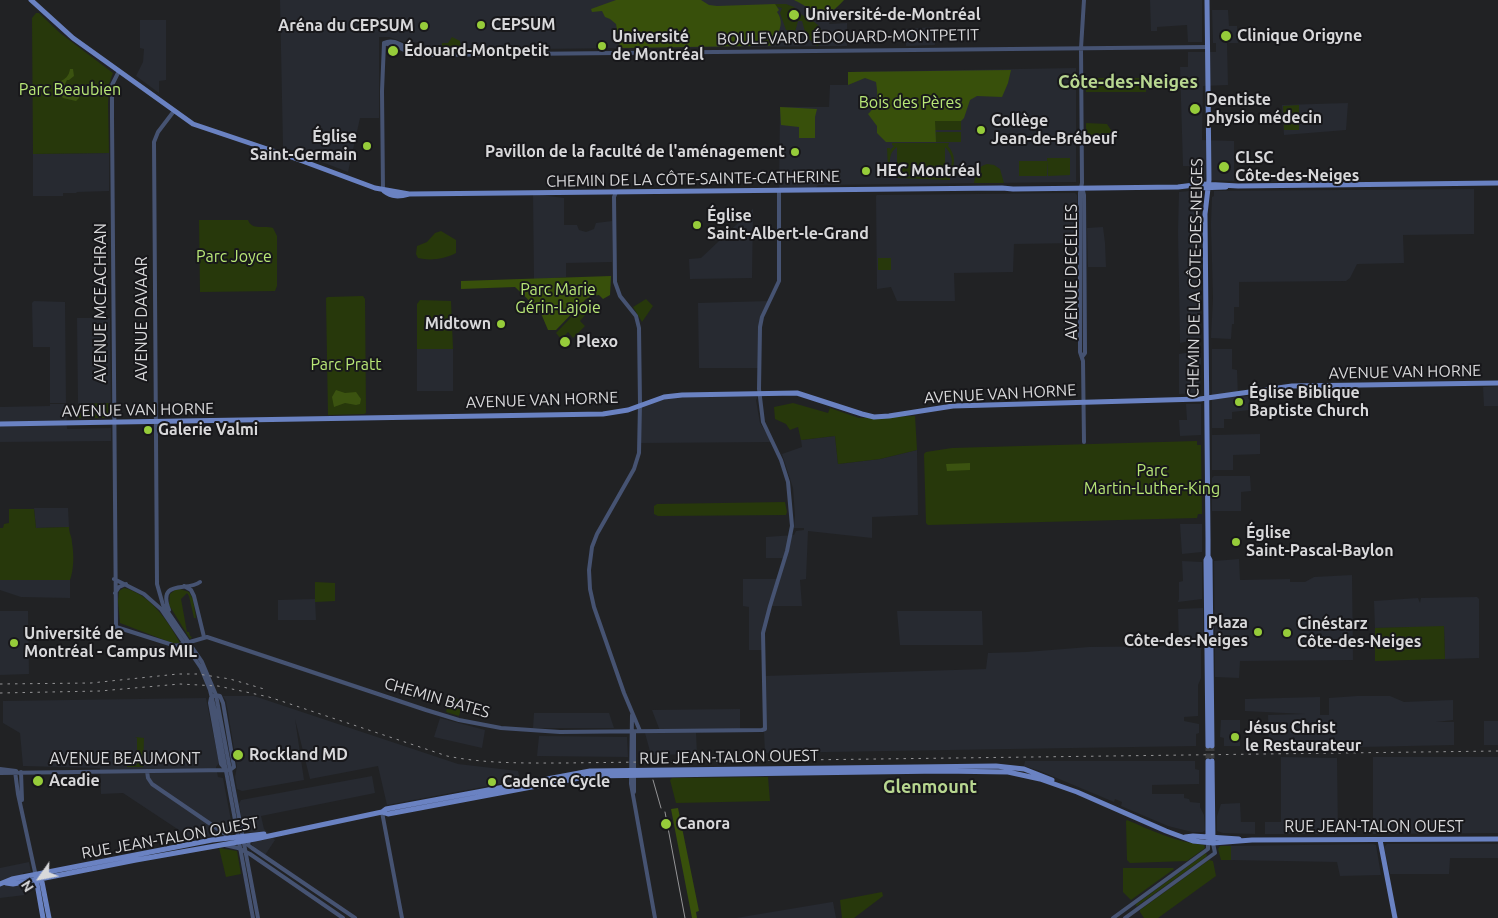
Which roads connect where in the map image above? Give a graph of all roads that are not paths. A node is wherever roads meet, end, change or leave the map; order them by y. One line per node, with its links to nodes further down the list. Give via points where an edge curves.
1 (31, 0): 6 (main road, CHEMIN DE LA CÔTE-SAINTE-CATHERINE, via 66,33)
2 (1084, 0): 5 (street, AVENUE DECELLES)
3 (1207, 0): 4 (main road, CHEMIN DE LA CÔTE-DES-NEIGES)
4 (1208, 47): 5 (street, BOULEVARD ÉDOUARD-MONTPETIT); 9 (main road, CHEMIN DE LA CÔTE-DES-NEIGES)
5 (1081, 48): 10 (street, AVENUE DECELLES); 11 (street, BOULEVARD ÉDOUARD-MONTPETIT, via 429,54 389,41 384,43)
6 (119, 71): 7 (main road, CHEMIN DE LA CÔTE-SAINTE-CATHERINE); 19 (street, AVENUE MCEACHRAN, via 112,88)
7 (174, 111): 11 (main road, CHEMIN DE LA CÔTE-SAINTE-CATHERINE, via 200,126); 20 (street, AVENUE DAVAAR, via 156,134 154,142)
8 (1498, 183): 9 (main road, CHEMIN DE LA CÔTE-SAINTE-CATHERINE)
9 (1208, 186): 10 (main road, CHEMIN DE LA CÔTE-SAINTE-CATHERINE); 16 (main road, CHEMIN DE LA CÔTE-DES-NEIGES)
10 (1082, 187): 12 (main road, CHEMIN DE LA CÔTE-SAINTE-CATHERINE); 17 (street, AVENUE DECELLES, via 1085,292)
11 (383, 191): 13 (main road, CHEMIN DE LA CÔTE-SAINTE-CATHERINE, via 392,196)
12 (779, 191): 13 (main road, CHEMIN DE LA CÔTE-SAINTE-CATHERINE); 15 (street, via 778,281 760,327)
13 (616, 192): 18 (street, via 615,282 620,296 636,316 639,328)
14 (1498, 383): 16 (main road, AVENUE VAN HORNE, via 1298,386)
15 (759, 394): 17 (main road, AVENUE VAN HORNE, via 800,394 874,417 954,406); 18 (main road, AVENUE VAN HORNE, via 682,395); 31 (street, CHEMIN BATES, via 764,422 788,482 792,512 787,551 764,633 765,729)
16 (1206, 398): 17 (main road, AVENUE VAN HORNE); 33 (main road, CHEMIN DE LA CÔTE-DES-NEIGES)
17 (1083, 402): 22 (street, AVENUE DECELLES)
18 (640, 404): 20 (main road, AVENUE VAN HORNE, via 620,412 603,414); 30 (street, via 637,462 599,530 589,564 593,604)
19 (114, 422): 20 (main road, AVENUE VAN HORNE); 21 (main road, AVENUE VAN HORNE); 23 (street, AVENUE MCEACHRAN)
20 (156, 422): 28 (street, AVENUE DAVAAR, via 157,581 162,603)
21 (0, 424)
22 (1084, 442)
23 (114, 579): 25 (street); 27 (street, AVENUE MCEACHRAN)
24 (200, 582): 26 (street)
25 (126, 584): 27 (street); 28 (street, via 151,599)
26 (184, 586): 28 (street, via 174,588 167,595); 29 (street, via 194,595)
27 (115, 593): 29 (street, AVENUE MCEACHRAN, via 116,627 176,646)
28 (171, 620): 36 (street, via 200,660 211,682 218,704)
29 (204, 638): 32 (street, CHEMIN BATES, via 465,721 541,732)
30 (631, 711): 31 (street); 32 (street)
31 (640, 731): 32 (street, CHEMIN BATES)
32 (632, 732): 41 (street)
33 (1210, 746)
34 (1210, 761): 47 (main road)
35 (0, 769): 38 (street, AVENUE BEAUMONT)
36 (228, 770): 36 (street, via 234,767 223,703 215,694 210,701 222,764); 37 (street, AVENUE BEAUMONT); 45 (street)
37 (147, 771): 39 (street, AVENUE BEAUMONT); 44 (street, via 152,784)
38 (15, 772): 39 (street, AVENUE BEAUMONT); 40 (street, AVENUE BEAUMONT); 42 (street)
39 (21, 772): 42 (street)
40 (0, 773)
41 (632, 774): 43 (main road, RUE JEAN-TALON OUEST, via 580,772); 47 (main road, RUE JEAN-TALON OUEST, via 999,771 1040,779 1193,841); 63 (street)
42 (22, 805): 54 (street)
43 (382, 812): 45 (main road, RUE JEAN-TALON OUEST); 62 (street)
44 (231, 838): 45 (main road, RUE JEAN-TALON OUEST); 54 (main road, RUE JEAN-TALON OUEST)
45 (242, 839): 49 (main road, RUE JEAN-TALON OUEST); 50 (street); 51 (street); 52 (street)
46 (1498, 839): 48 (main road, RUE JEAN-TALON OUEST)
47 (1211, 840): 48 (main road, RUE JEAN-TALON OUEST); 64 (street, via 1208,849); 65 (street, via 1215,853)
48 (1380, 840): 66 (main road)
49 (220, 844): 50 (street); 54 (main road, RUE JEAN-TALON OUEST)
50 (240, 850): 52 (street); 58 (street)
51 (253, 850): 52 (street); 61 (street)
52 (250, 854): 53 (street); 53 (street); 60 (street)
53 (247, 862): 59 (street)
54 (37, 876): 55 (main road, RUE JEAN-TALON OUEST); 56 (main road); 57 (main road)
55 (0, 884)
56 (43, 918)
57 (49, 918)
58 (252, 918)
59 (258, 918)
60 (343, 918)
61 (355, 918)
62 (402, 918)
63 (655, 918)
64 (1113, 918)
65 (1124, 918)
66 (1395, 918)

